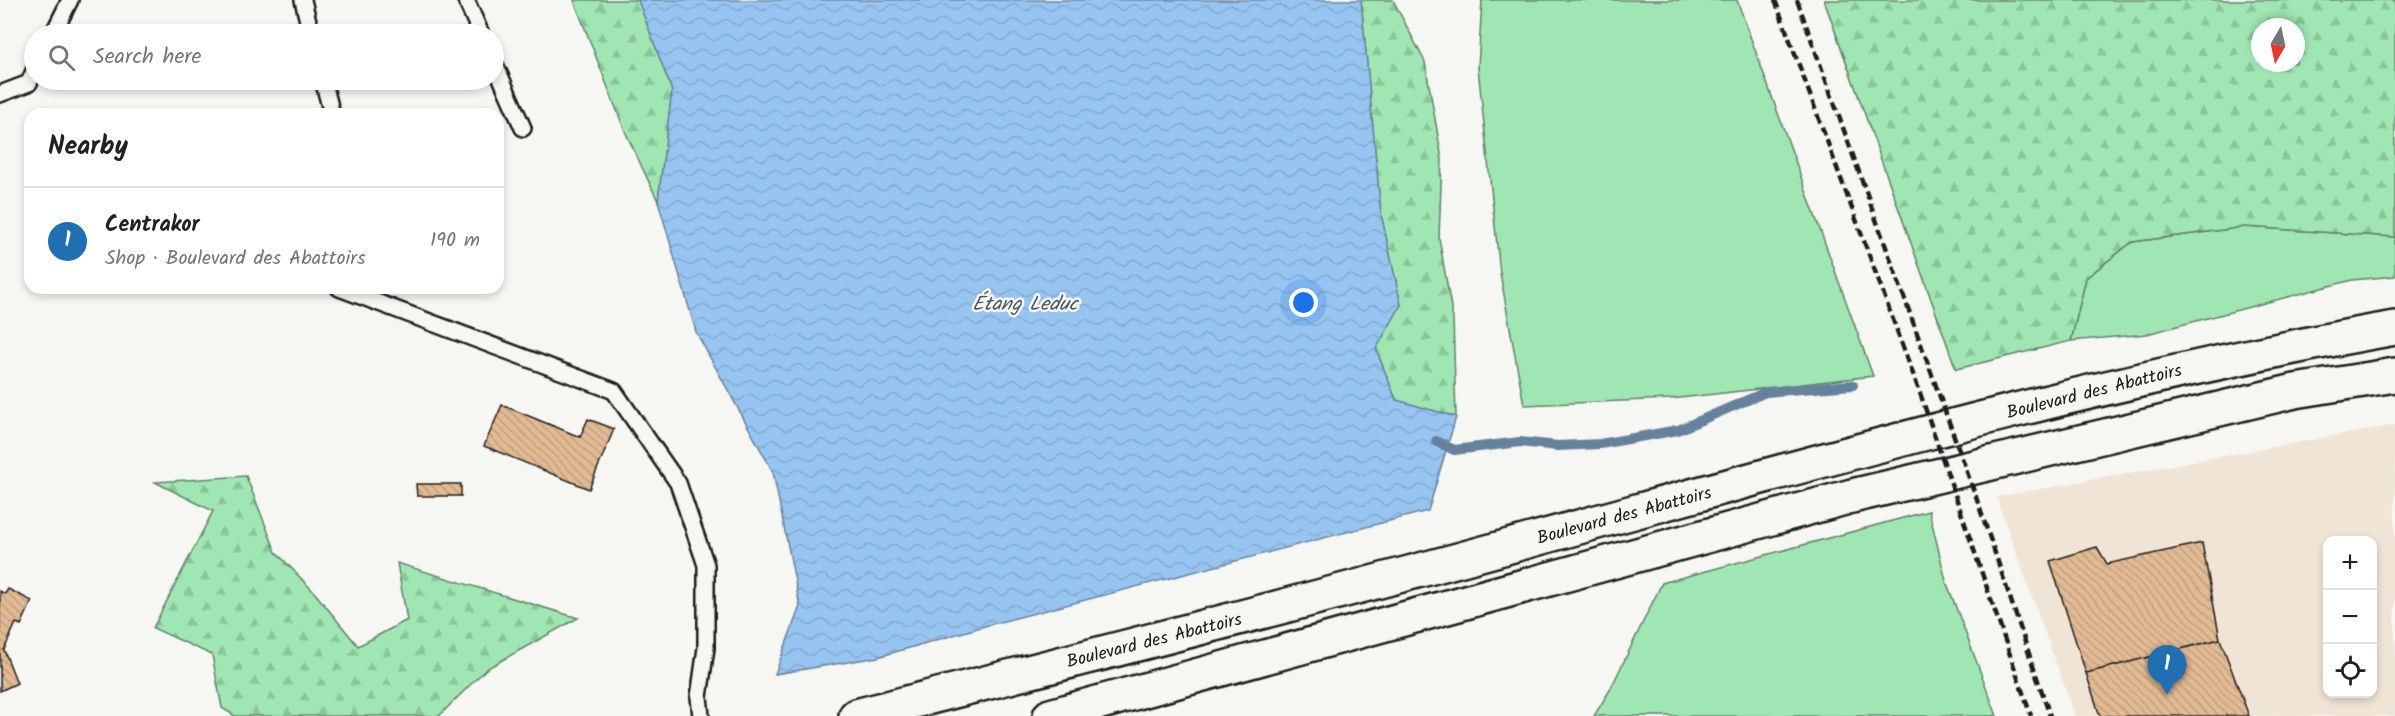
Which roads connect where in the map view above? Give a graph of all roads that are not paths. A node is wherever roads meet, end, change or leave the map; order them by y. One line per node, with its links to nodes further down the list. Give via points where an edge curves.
1 (70, 0): 4 (lane)
2 (303, 0): 5 (lane)
3 (466, 0): 6 (lane)
4 (58, 24)
5 (309, 24)
6 (477, 24)
7 (24, 85): 10 (lane)
8 (504, 85): 12 (lane)
9 (326, 90): 11 (lane)
10 (0, 94)
11 (330, 108)
12 (523, 128)
13 (355, 294): 16 (lane, via 615,391 678,483 706,565)
14 (2395, 328): 17 (street, Boulevard des Abattoirs, via 2106,387 1339,593)
15 (2395, 375): 18 (street, via 2295,391 1852,496)
16 (701, 716)
17 (856, 716)
18 (1050, 716)

